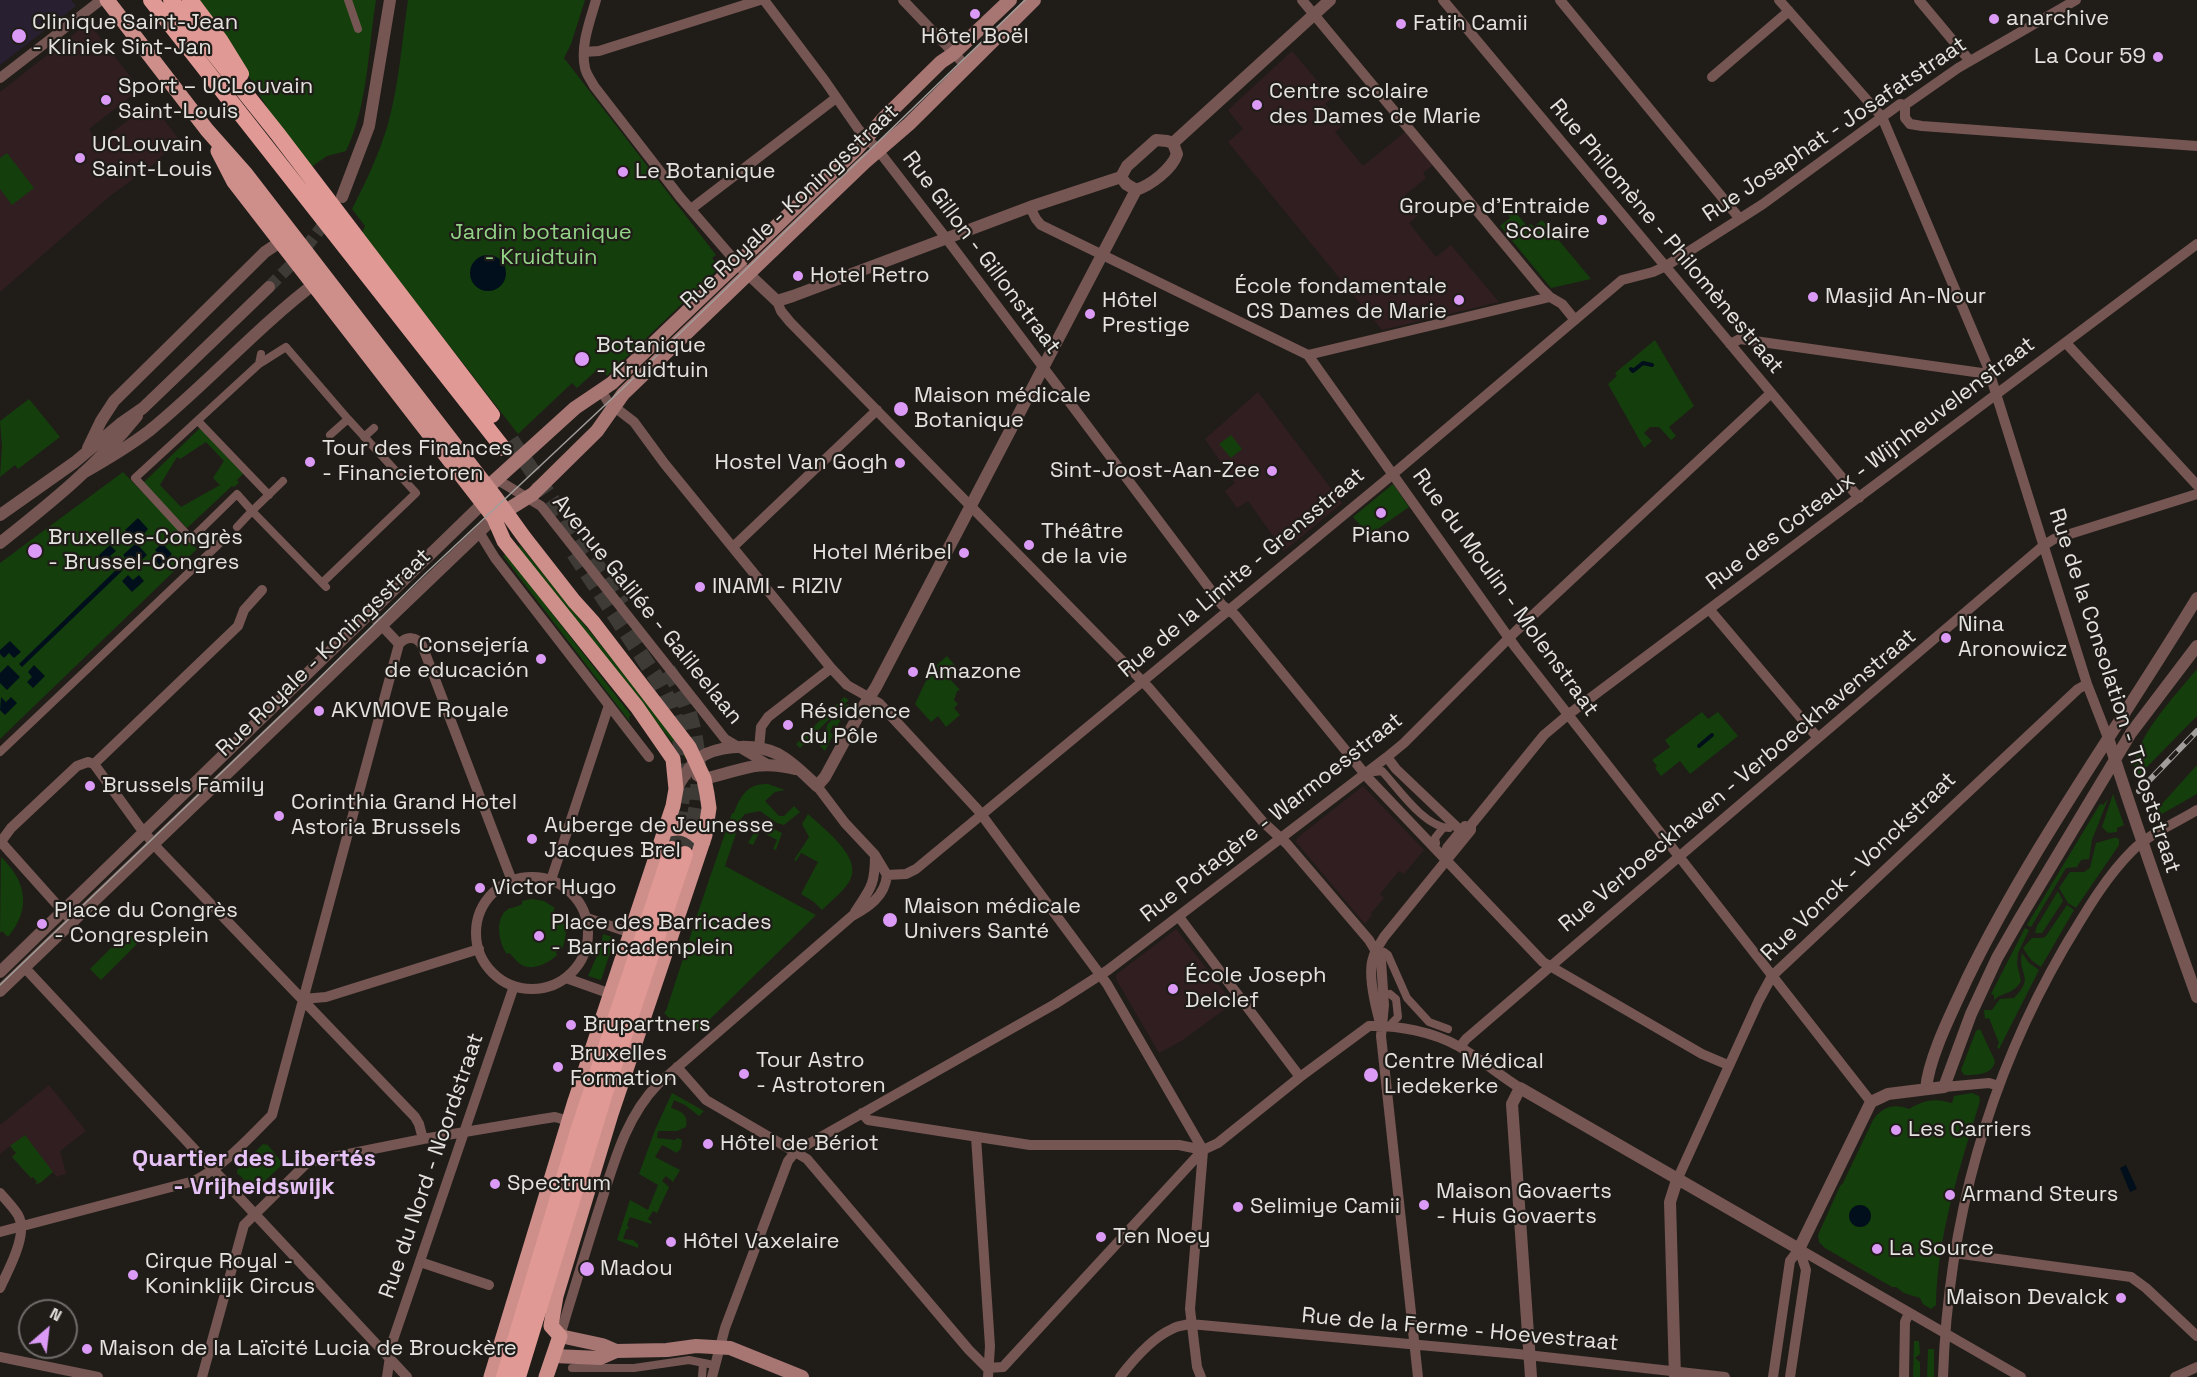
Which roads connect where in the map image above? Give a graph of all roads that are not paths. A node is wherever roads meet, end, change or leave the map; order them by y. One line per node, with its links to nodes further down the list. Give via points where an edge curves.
1 (101, 0): 28 (street)
2 (107, 0): 43 (main road, via 207,130 234,182)
3 (151, 0): 32 (highway, via 507,444)
4 (171, 0): 32 (highway)
5 (190, 0): 32 (highway, via 220,40)
6 (348, 0): 22 (street)
7 (390, 0): 39 (street, via 369,126)
8 (596, 0): 23 (street)
9 (762, 0): 23 (street, via 599,51); 29 (street, Rue Gillon - Gillonstraat)
10 (903, 0): 24 (street)
11 (1010, 0): 24 (main road, Rue Royale - Koningsstraat)
12 (1034, 0): 26 (main road, Rue Royale - Koningsstraat)
13 (1302, 0): 21 (street)
14 (1330, 0): 21 (street)
15 (1443, 0): 48 (street, Rue Philomène - Philomènestraat)
16 (1560, 0): 42 (street)
17 (1779, 0): 20 (street, Rue de la Consolation - Trooststraat)
18 (1920, 0): 25 (street)
19 (2076, 0): 25 (street, Rue Josaphat - Josafatstraat)
20 (1789, 11): 27 (street); 31 (street, Rue de la Consolation - Trooststraat)
21 (1315, 14): 34 (street); 53 (street)
22 (358, 29)
23 (584, 52): 41 (street, via 585,68 594,86)
24 (953, 54): 26 (street); 33 (main road, Rue Royale - Koningsstraat)
25 (1970, 61): 30 (street, Rue Josaphat - Josafatstraat)
26 (966, 66): 36 (main road, Rue Royale - Koningsstraat)
27 (1712, 77)
28 (0, 78)
29 (836, 98): 33 (street, Rue Gillon - Gillonstraat); 41 (street)
30 (1905, 105): 31 (street, Rue Josaphat - Josafatstraat, via 1900,104); 35 (street, via 1905,118 1910,124 1922,126)
31 (1882, 117): 42 (street, Rue Josaphat - Josafatstraat); 62 (street, Rue de la Consolation - Trooststraat)
32 (278, 134)
33 (866, 138): 36 (street, Rue Gillon - Gillonstraat); 47 (main road, Rue Royale - Koningsstraat)
34 (1173, 143): 37 (street, via 1156,140 1127,166); 38 (street, via 1177,154 1174,161 1146,187)
35 (2197, 146)
36 (878, 150): 44 (street, Rue Gillon - Gillonstraat); 49 (main road, Rue Royale - Koningsstraat)
37 (1121, 177): 38 (street); 40 (street)
38 (1136, 190): 46 (street)
39 (342, 197)
40 (1030, 207): 44 (street); 46 (street, Rue du Moulin - Molenstraat, via 1041,225)
41 (691, 208): 47 (street)
42 (1740, 219): 48 (street, Rue Josaphat - Josafatstraat)
43 (286, 238): 50 (main road); 74 (street, via 265,252 114,401)
44 (946, 238): 54 (street); 61 (street, Rue Gillon - Gillonstraat)
45 (2197, 244): 56 (street, Rue des Coteaux - Wijnheuvelenstraat)
46 (1103, 256): 59 (street, Rue du Moulin - Molenstraat); 61 (street)
47 (737, 263): 49 (street); 63 (main road, Rue Royale - Koningsstraat)
48 (1666, 266): 52 (street, Rue Josaphat - Josafatstraat, via 1622,280); 57 (street, Rue Philomène - Philomènestraat)
49 (748, 274): 54 (street); 66 (main road, Rue Royale - Koningsstraat)
50 (319, 280): 75 (street, via 148,431); 78 (main road); 86 (main road)
51 (269, 287): 67 (street)
52 (1614, 288): 55 (street, Rue de la Limite - Grensstraat)
53 (1550, 297): 55 (street); 59 (street)
54 (777, 301): 68 (street, via 790,322)
55 (1575, 320): 76 (street, Rue de la Limite - Grensstraat)
56 (2066, 343): 65 (street, Rue des Coteaux - Wijnheuvelenstraat); 80 (street)
57 (1730, 344): 62 (street, via 1740,339); 64 (street, Rue Philomène - Philomènestraat)
58 (261, 354): 60 (street)
59 (1308, 355): 76 (street, Rue du Moulin - Molenstraat)
60 (259, 364): 69 (street, via 286,347); 70 (street)
61 (1043, 368): 87 (street); 100 (street, Rue Gillon - Gillonstraat)
62 (1989, 374): 65 (street, Rue de la Consolation - Trooststraat)
63 (602, 392): 66 (street); 78 (main road, Rue Royale - Koningsstraat, via 575,408)
64 (1770, 394): 85 (street, Rue Philomène - Philomènestraat); 103 (street, Rue Potagère - Warmoesstraat)
65 (1996, 395): 85 (street, Rue des Coteaux - Wijnheuvelenstraat); 95 (street, Rue de la Consolation - Trooststraat)
66 (615, 406): 84 (main road, Rue Royale - Koningsstraat, via 597,431); 96 (street, via 634,422)
67 (143, 408): 74 (street); 75 (street)
68 (877, 410): 87 (street); 96 (street)
69 (348, 419): 72 (street); 73 (street)
70 (198, 421): 81 (street, via 135,478 137,483 191,539); 83 (street)
71 (374, 429): 73 (street)
72 (330, 435)
73 (364, 437): 88 (street, via 416,493 324,585)
74 (86, 453): 90 (street)
75 (83, 473): 93 (street)
76 (1393, 473): 100 (street, Rue de la Limite - Grensstraat); 103 (street, Rue du Moulin - Molenstraat)
77 (283, 481): 83 (street)
78 (492, 483): 84 (street); 86 (main road, Rue Royale - Koningsstraat); 89 (main road)
79 (236, 485): 81 (street)
80 (2197, 485)
81 (237, 494): 88 (street)
82 (2197, 494): 95 (street, Rue Verboeckhaven - Verboeckhavenstraat, via 2054,539)
83 (268, 495): 88 (street)
84 (526, 498): 89 (main road, Rue Royale - Koningsstraat); 114 (street, Avenue Galilée - Galileelaan, via 541,506 710,722)
85 (1859, 498): 99 (street, Rue des Coteaux - Wijnheuvelenstraat)
86 (482, 502): 89 (main road); 101 (street, Rue Royale - Koningsstraat)
87 (970, 506): 107 (street); 109 (street)
88 (252, 511): 91 (street)
89 (500, 514): 92 (street, Rue Royale - Koningsstraat); 118 (main road, via 504,541 641,712); 121 (main road, via 593,622 685,741)
90 (0, 515)
91 (237, 527)
92 (482, 537): 102 (street, Rue Royale - Koningsstraat); 110 (street)
93 (0, 543)
94 (220, 543): 116 (street)
95 (2043, 546): 108 (street, Rue de la Consolation - Trooststraat); 112 (street, Rue Verboeckhaven - Verboeckhavenstraat)
96 (733, 547): 106 (street)
97 (262, 590): 120 (street, via 244,610 238,626)
98 (2197, 598): 113 (street)
99 (1709, 609): 111 (street, Rue des Coteaux - Wijnheuvelenstraat); 112 (street)
100 (1227, 610): 107 (street, Rue de la Limite - Grensstraat); 124 (street, Rue Gillon - Gillonstraat)
101 (370, 614): 102 (street); 133 (street, Rue Royale - Koningsstraat)
102 (382, 626): 104 (street); 139 (street, Rue Royale - Koningsstraat)
103 (1509, 638): 111 (street, Rue du Moulin - Molenstraat); 124 (street, Rue Potagère - Warmoesstraat)
104 (399, 644): 144 (street, via 412,638 422,645); 166 (street)
105 (2197, 646): 119 (street)
106 (831, 668): 109 (street, via 847,685); 115 (street, via 768,717 761,727)
107 (1143, 681): 129 (street, Rue de la Limite - Grensstraat); 134 (street)
108 (2087, 684): 113 (street, Rue de la Consolation - Trooststraat); 159 (street, Rue Vonck - Vonckstraat, via 1995,765)
109 (869, 697): 126 (street); 129 (street, via 879,703)
110 (609, 705): 117 (street); 145 (street)
111 (1569, 714): 130 (street, Rue des Coteaux - Wijnheuvelenstraat, via 1544,735); 141 (street, Rue du Moulin - Molenstraat)
112 (1818, 738): 141 (street, Rue Verboeckhaven - Verboeckhavenstraat)
113 (2108, 738): 119 (street, Rue de la Consolation - Trooststraat); 177 (street, via 1981,951 1954,1006)
114 (737, 747): 115 (street); 121 (street, via 705,754); 122 (street, Avenue Galilée - Galileelaan)
115 (759, 749): 123 (street, via 780,756)
116 (0, 752)
117 (649, 757)
118 (673, 759): 121 (street); 127 (main road)
119 (2115, 761): 138 (street, Rue de la Consolation - Trooststraat); 175 (street, via 1997,958)
120 (94, 764): 133 (street); 135 (street, via 78,766)
121 (692, 765): 125 (main road); 127 (street)
122 (769, 765): 123 (street); 125 (street)
123 (800, 770): 126 (street)
124 (1378, 770): 132 (street, via 1396,769); 134 (street, Rue Potagère - Warmoesstraat); 137 (street, via 1414,809 1446,828 1435,837); 142 (street)
125 (704, 779): 136 (main road, via 709,808)
126 (817, 786): 140 (street)
127 (676, 789): 131 (main road)
128 (2197, 810): 138 (street)
129 (981, 815): 143 (street, Rue de la Limite - Grensstraat, via 916,869); 158 (street)
130 (1471, 825): 132 (street); 142 (street, Rue des Coteaux - Wijnheuvelenstraat)
131 (665, 830): 136 (main road, via 687,829); 151 (main road)
132 (1460, 830): 142 (street, via 1447,848)
133 (144, 832): 139 (street); 146 (street, Rue Royale - Koningsstraat)
134 (1281, 839): 148 (street, Rue Potagère - Warmoesstraat); 153 (street)
135 (0, 842): 146 (street)
136 (703, 842): 182 (main road)
137 (1436, 843)
138 (2143, 843): 164 (street, Rue de la Consolation - Trooststraat); 174 (street, via 2109,879 2078,925 2048,976)
139 (155, 844): 150 (street, Rue Royale - Koningsstraat); 166 (street)
140 (875, 855): 143 (street); 147 (street, via 870,893)
141 (1679, 856): 155 (street, Rue Verboeckhaven - Verboeckhavenstraat); 159 (street, Rue du Moulin - Molenstraat)
142 (1445, 860): 153 (street, via 1384,937); 155 (street)
143 (887, 875): 147 (street, via 882,893)
144 (512, 880): 145 (street); 152 (street, via 482,908 476,932)
145 (551, 880): 149 (street, via 572,893)
146 (63, 912): 150 (street); 154 (street, Rue Royale - Koningsstraat)
147 (852, 916): 171 (street)
148 (1179, 917): 158 (street, Rue Potagère - Warmoesstraat); 173 (street)
149 (587, 918): 151 (street); 160 (street, via 585,952)
150 (73, 921): 156 (street, Rue Royale - Koningsstraat)
151 (631, 933): 163 (main road)
152 (479, 949): 161 (street, via 490,969); 166 (street, via 326,997)
153 (1383, 951): 165 (street); 167 (street, via 1372,960 1374,996)
154 (15, 958): 156 (street); 157 (street, Rue Royale - Koningsstraat)
155 (1550, 967): 169 (street, Rue Verboeckhaven - Verboeckhavenstraat); 170 (street)
156 (25, 968): 162 (street, Rue Royale - Koningsstraat); 190 (street)
157 (0, 972)
158 (1100, 975): 181 (street, Rue Potagère - Warmoesstraat); 188 (street)
159 (1772, 976): 170 (street, Rue Vonck - Vonckstraat); 180 (street, Rue du Moulin - Molenstraat)
160 (566, 978): 161 (street, via 540,988); 163 (street)
161 (514, 986): 184 (street, Rue du Nord - Noordstraat)
162 (0, 991)
163 (610, 994): 179 (main road)
164 (2197, 997)
165 (1407, 998): 167 (street, via 1391,998 1398,1017); 168 (street, via 1429,1022 1446,1032)
166 (303, 999): 186 (street, via 415,1117); 190 (street, via 272,1115)
167 (1386, 1024): 169 (street, via 1438,1036); 173 (street, via 1369,1026); 209 (street)
168 (1457, 1033)
169 (1460, 1047): 176 (street)
170 (1728, 1065): 193 (street, Rue Vonck - Vonckstraat)
171 (677, 1067): 189 (street, via 706,1100); 207 (street, via 643,1099 630,1122)
172 (596, 1077): 178 (highway, via 679,851); 179 (highway); 191 (highway)
173 (1300, 1077): 188 (street, via 1218,1143)
174 (1999, 1086): 175 (street, via 1989,1083); 200 (street, via 1969,1178)
175 (1944, 1087): 177 (street)
176 (1520, 1088): 193 (street); 213 (street, via 1512,1104)
177 (1926, 1089): 180 (street, via 1888,1094)
178 (605, 1093): 182 (highway); 195 (highway)
179 (575, 1101): 183 (main road)
180 (1871, 1102): 199 (street)
181 (862, 1113): 185 (street, via 868,1120); 189 (street, Rue Potagère - Warmoesstraat)
182 (611, 1114): 192 (main road)
183 (568, 1121): 184 (street, via 555,1117); 187 (main road)
184 (465, 1132): 186 (street); 201 (street, Rue du Nord - Noordstraat)
185 (976, 1137): 188 (street, via 1030,1145 1179,1145); 217 (street, via 990,1346)
186 (423, 1139): 196 (street, via 308,1162)
187 (561, 1145): 191 (highway); 223 (main road)
188 (1203, 1150): 205 (street); 217 (street, via 1003,1367)
189 (796, 1151): 210 (street, via 748,1264); 217 (street, via 807,1159)
190 (213, 1171): 196 (street); 197 (street, via 194,1181)
191 (565, 1175): 224 (highway)
192 (592, 1175): 195 (highway); 207 (main road, via 553,1306 551,1326)
193 (1677, 1180): 199 (street); 218 (street, via 1670,1202)
194 (0, 1193): 197 (street)
195 (569, 1209): 225 (highway)
196 (254, 1214): 215 (street); 220 (street, via 244,1225)
197 (22, 1226): 198 (street); 203 (street)
198 (0, 1232)
199 (1799, 1249): 204 (street); 236 (street, via 1790,1261); 237 (street, via 1806,1270)
200 (1954, 1253): 206 (street); 208 (street, via 2131,1277)
201 (420, 1262): 202 (street); 215 (street, Rue du Nord - Noordstraat, via 392,1343)
202 (489, 1285)
203 (0, 1288)
204 (1909, 1313): 206 (street); 238 (street, via 1905,1322)
205 (1190, 1324): 209 (street, Rue de la Ferme - Hoevestraat); 231 (street, via 1172,1328); 232 (street)
206 (1945, 1334): 239 (street); 240 (street)
207 (560, 1336): 211 (main road); 212 (main road)
208 (2197, 1336)
209 (1414, 1344): 213 (street, Rue de la Ferme - Hoevestraat); 233 (street)
210 (720, 1346): 211 (main road); 229 (street); 230 (main road)
211 (616, 1351): 212 (main road, via 600,1358)
212 (554, 1356): 226 (main road)
213 (1529, 1356): 218 (street, Rue de la Ferme - Hoevestraat); 234 (street)
214 (0, 1357): 219 (street)
215 (391, 1360): 221 (street, Rue du Nord - Noordstraat); 222 (street)
216 (2197, 1367): 241 (street)
217 (988, 1373)
218 (1675, 1374): 235 (street, Rue de la Ferme - Hoevestraat)
219 (98, 1377)
220 (202, 1377)
221 (387, 1377)
222 (407, 1377)
223 (490, 1377)
224 (504, 1377)
225 (518, 1377)
226 (546, 1377)
227 (569, 1377): 228 (street, via 573,1364 623,1369 688,1360 706,1364)
228 (702, 1377)
229 (712, 1377)
230 (802, 1377)
231 (1120, 1377)
232 (1201, 1377)
233 (1418, 1377)
234 (1531, 1377)
235 (1725, 1377)
236 (1773, 1377)
237 (1790, 1377)
238 (1904, 1377)
239 (1943, 1377)
240 (2021, 1377)
241 (2175, 1377)

